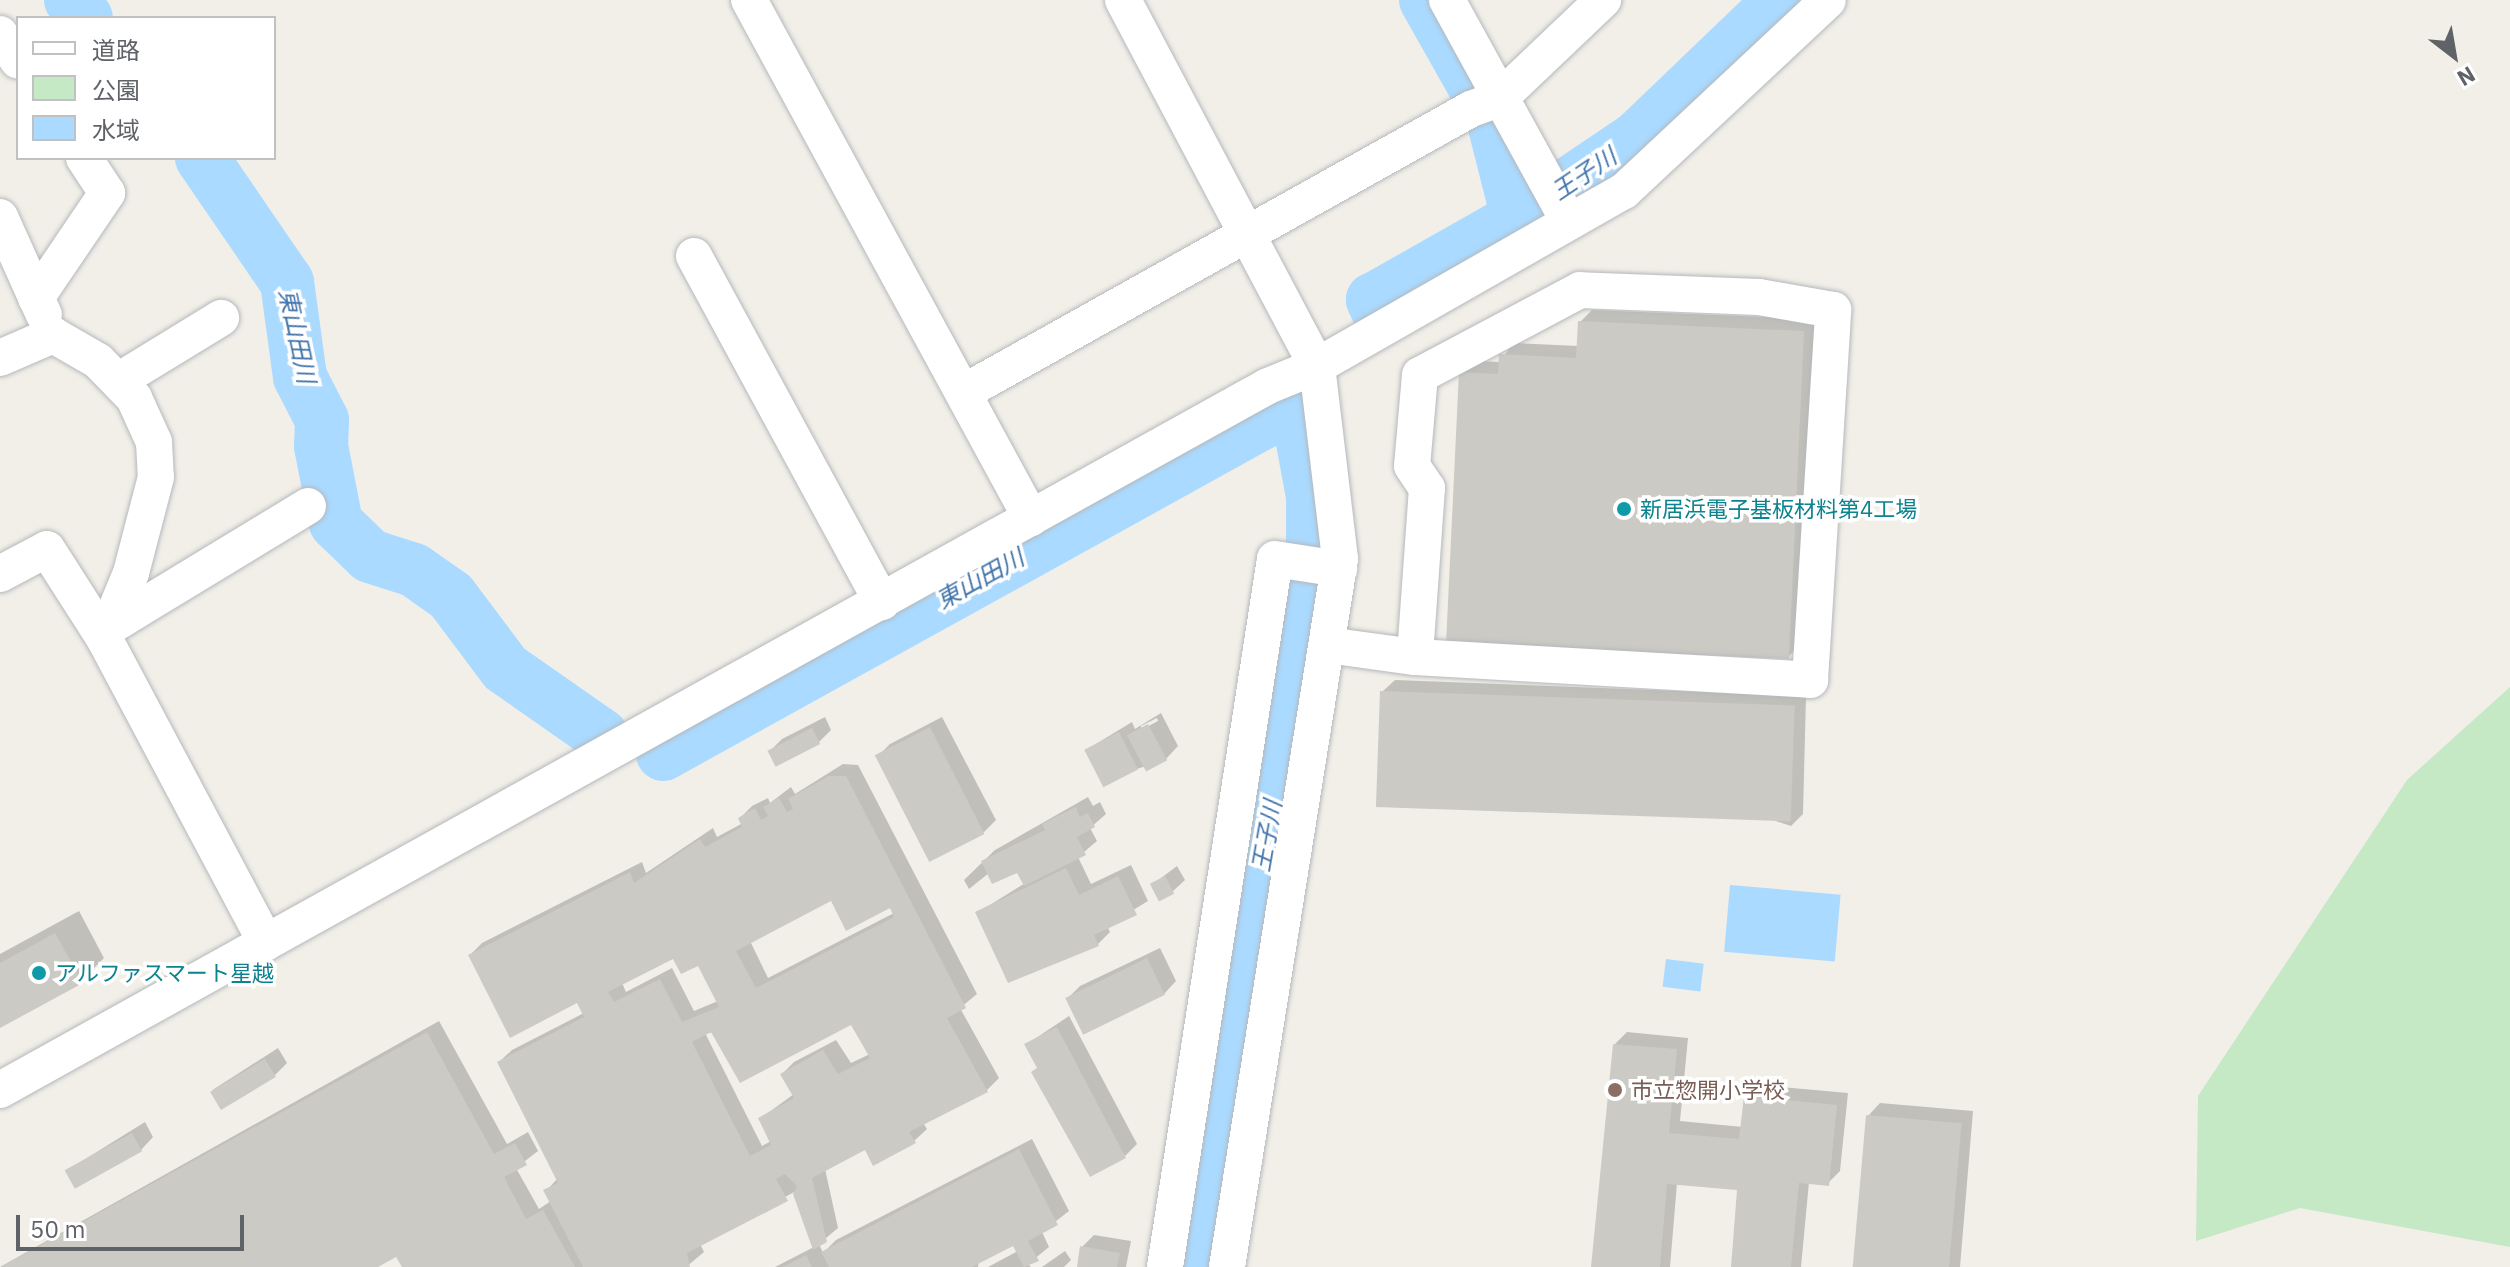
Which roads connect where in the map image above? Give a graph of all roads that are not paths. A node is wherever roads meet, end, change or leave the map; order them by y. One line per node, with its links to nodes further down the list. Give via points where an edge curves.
1 (749, 0): 20 (street)
2 (1123, 0): 12 (street)
3 (1447, 0): 8 (street)
4 (1603, 0): 8 (street)
5 (1828, 0): 11 (street, via 1624,191)
6 (0, 34): 7 (street)
7 (16, 58)
8 (1487, 103): 11 (street); 12 (street)
9 (85, 160): 14 (street, via 107,193)
10 (0, 217): 14 (street)
11 (1566, 218): 18 (street)
12 (1248, 235): 18 (street); 20 (street)
13 (694, 256): 25 (street)
14 (36, 298): 16 (street)
15 (221, 318): 19 (street)
16 (53, 335): 17 (street); 19 (street, via 98,361)
17 (0, 358)
18 (1317, 366): 22 (street, via 1268,386); 23 (street)
19 (118, 381): 26 (street, via 134,398 154,442 156,477)
20 (966, 391): 22 (street)
21 (308, 506): 26 (street)
22 (1031, 518): 25 (street)
23 (1338, 569): 27 (street); 31 (street, via 1275,559)
24 (0, 574): 26 (street, via 47,549)
25 (882, 602): 29 (street)
26 (109, 631): 29 (street)
27 (1327, 645): 28 (street); 32 (street)
28 (1415, 657): 28 (street, via 1427,488 1412,466 1420,375 1580,290 1759,297 1833,310 1810,680)
29 (266, 943): 30 (street)
30 (0, 1090)
31 (1165, 1267)
32 (1227, 1267)

